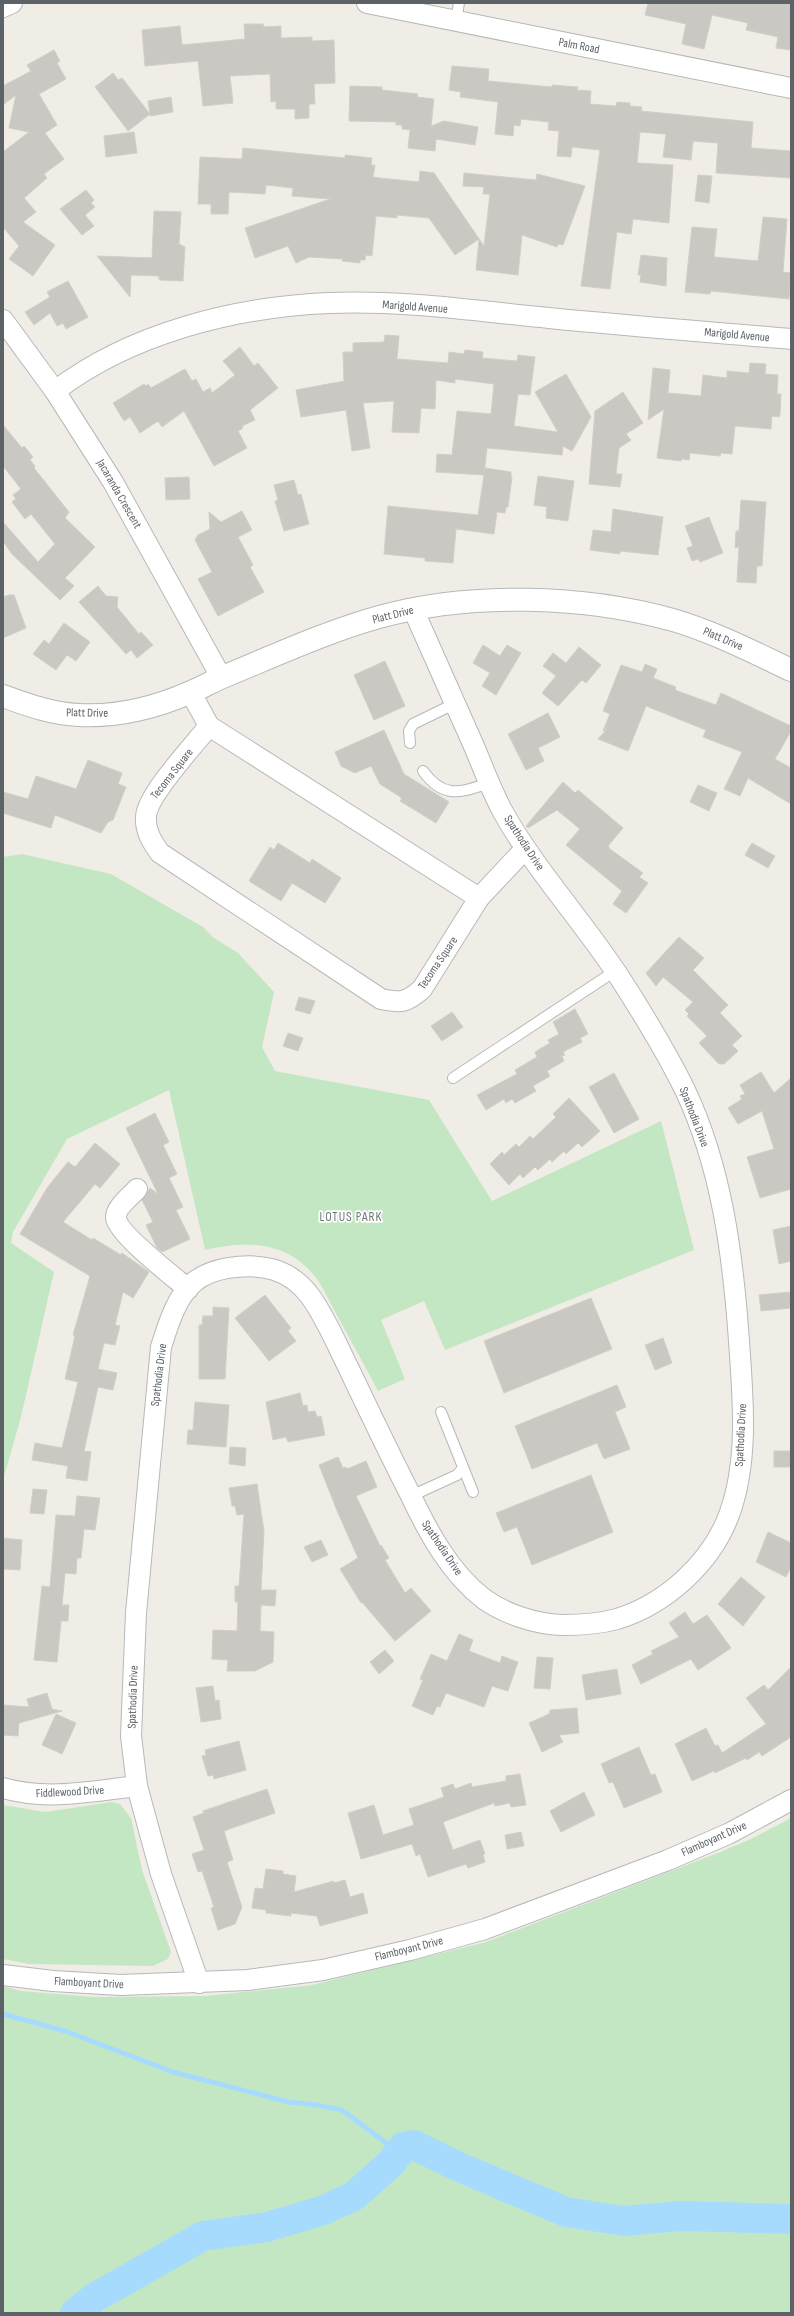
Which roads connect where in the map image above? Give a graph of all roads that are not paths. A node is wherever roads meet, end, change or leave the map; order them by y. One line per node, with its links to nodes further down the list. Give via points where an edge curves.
1 (12, 3): 3 (street)
2 (367, 3): 4 (street, Palm Road)
3 (3, 7)
4 (458, 12): 5 (street, Palm Road)
5 (791, 88)
6 (3, 320): 8 (street, Jacaranda Crescent)
7 (791, 339): 8 (street, Marigold Avenue, via 401,304 330,303 251,311 169,333 107,358 77,374)
8 (55, 391): 11 (street, Jacaranda Crescent, via 113,482)
9 (413, 609): 10 (street, Platt Drive, via 517,599 634,611 673,620 706,632); 11 (street, Platt Drive, via 328,633); 14 (street, Spathodia Drive)
10 (791, 670)
11 (221, 677): 12 (street, Platt Drive)
12 (190, 692): 13 (street, Platt Drive, via 146,708 117,714 78,715 38,709); 15 (street)
13 (3, 696)
14 (454, 704): 16 (lane, via 413,724 409,731); 18 (street, Spathodia Drive)
15 (209, 726): 20 (street); 20 (street, Tecoma Square, via 152,797 146,817 151,840 160,853 381,999 399,1002 410,1000 422,989)
16 (410, 743)
17 (423, 771): 18 (lane, via 429,780 458,793)
18 (490, 783): 19 (street, Spathodia Drive)
19 (525, 849): 20 (street, Tecoma Square); 21 (street, Spathodia Drive)
20 (479, 898)
21 (615, 971): 22 (lane); 28 (street, Spathodia Drive, via 687,1093 709,1155 723,1208 736,1296 744,1416 739,1469 731,1510 722,1532 700,1563 681,1582 652,1603 618,1619 584,1625 550,1624 518,1617 486,1600 461,1578 439,1548)
22 (453, 1078)
23 (137, 1189): 24 (street, via 118,1211 116,1218 119,1225 129,1238)
24 (188, 1289): 28 (street, Spathodia Drive, via 193,1282 214,1270 265,1266 286,1274 304,1289 332,1335); 29 (street, Spathodia Drive, via 169,1323 161,1347 136,1613 131,1736)
25 (441, 1412): 26 (lane)
26 (462, 1469): 27 (lane); 28 (lane, via 457,1475)
27 (473, 1492)
28 (411, 1496)
29 (137, 1786): 30 (street, Fiddlewood Drive, via 54,1795 21,1793); 33 (street, Spathodia Drive, via 161,1874)
30 (3, 1788)
31 (791, 1800): 33 (street, Flamboyant Drive, via 730,1833 668,1860 485,1929 323,1970 248,1980)
32 (3, 1975): 33 (street, Flamboyant Drive, via 121,1985)
33 (199, 1983)

